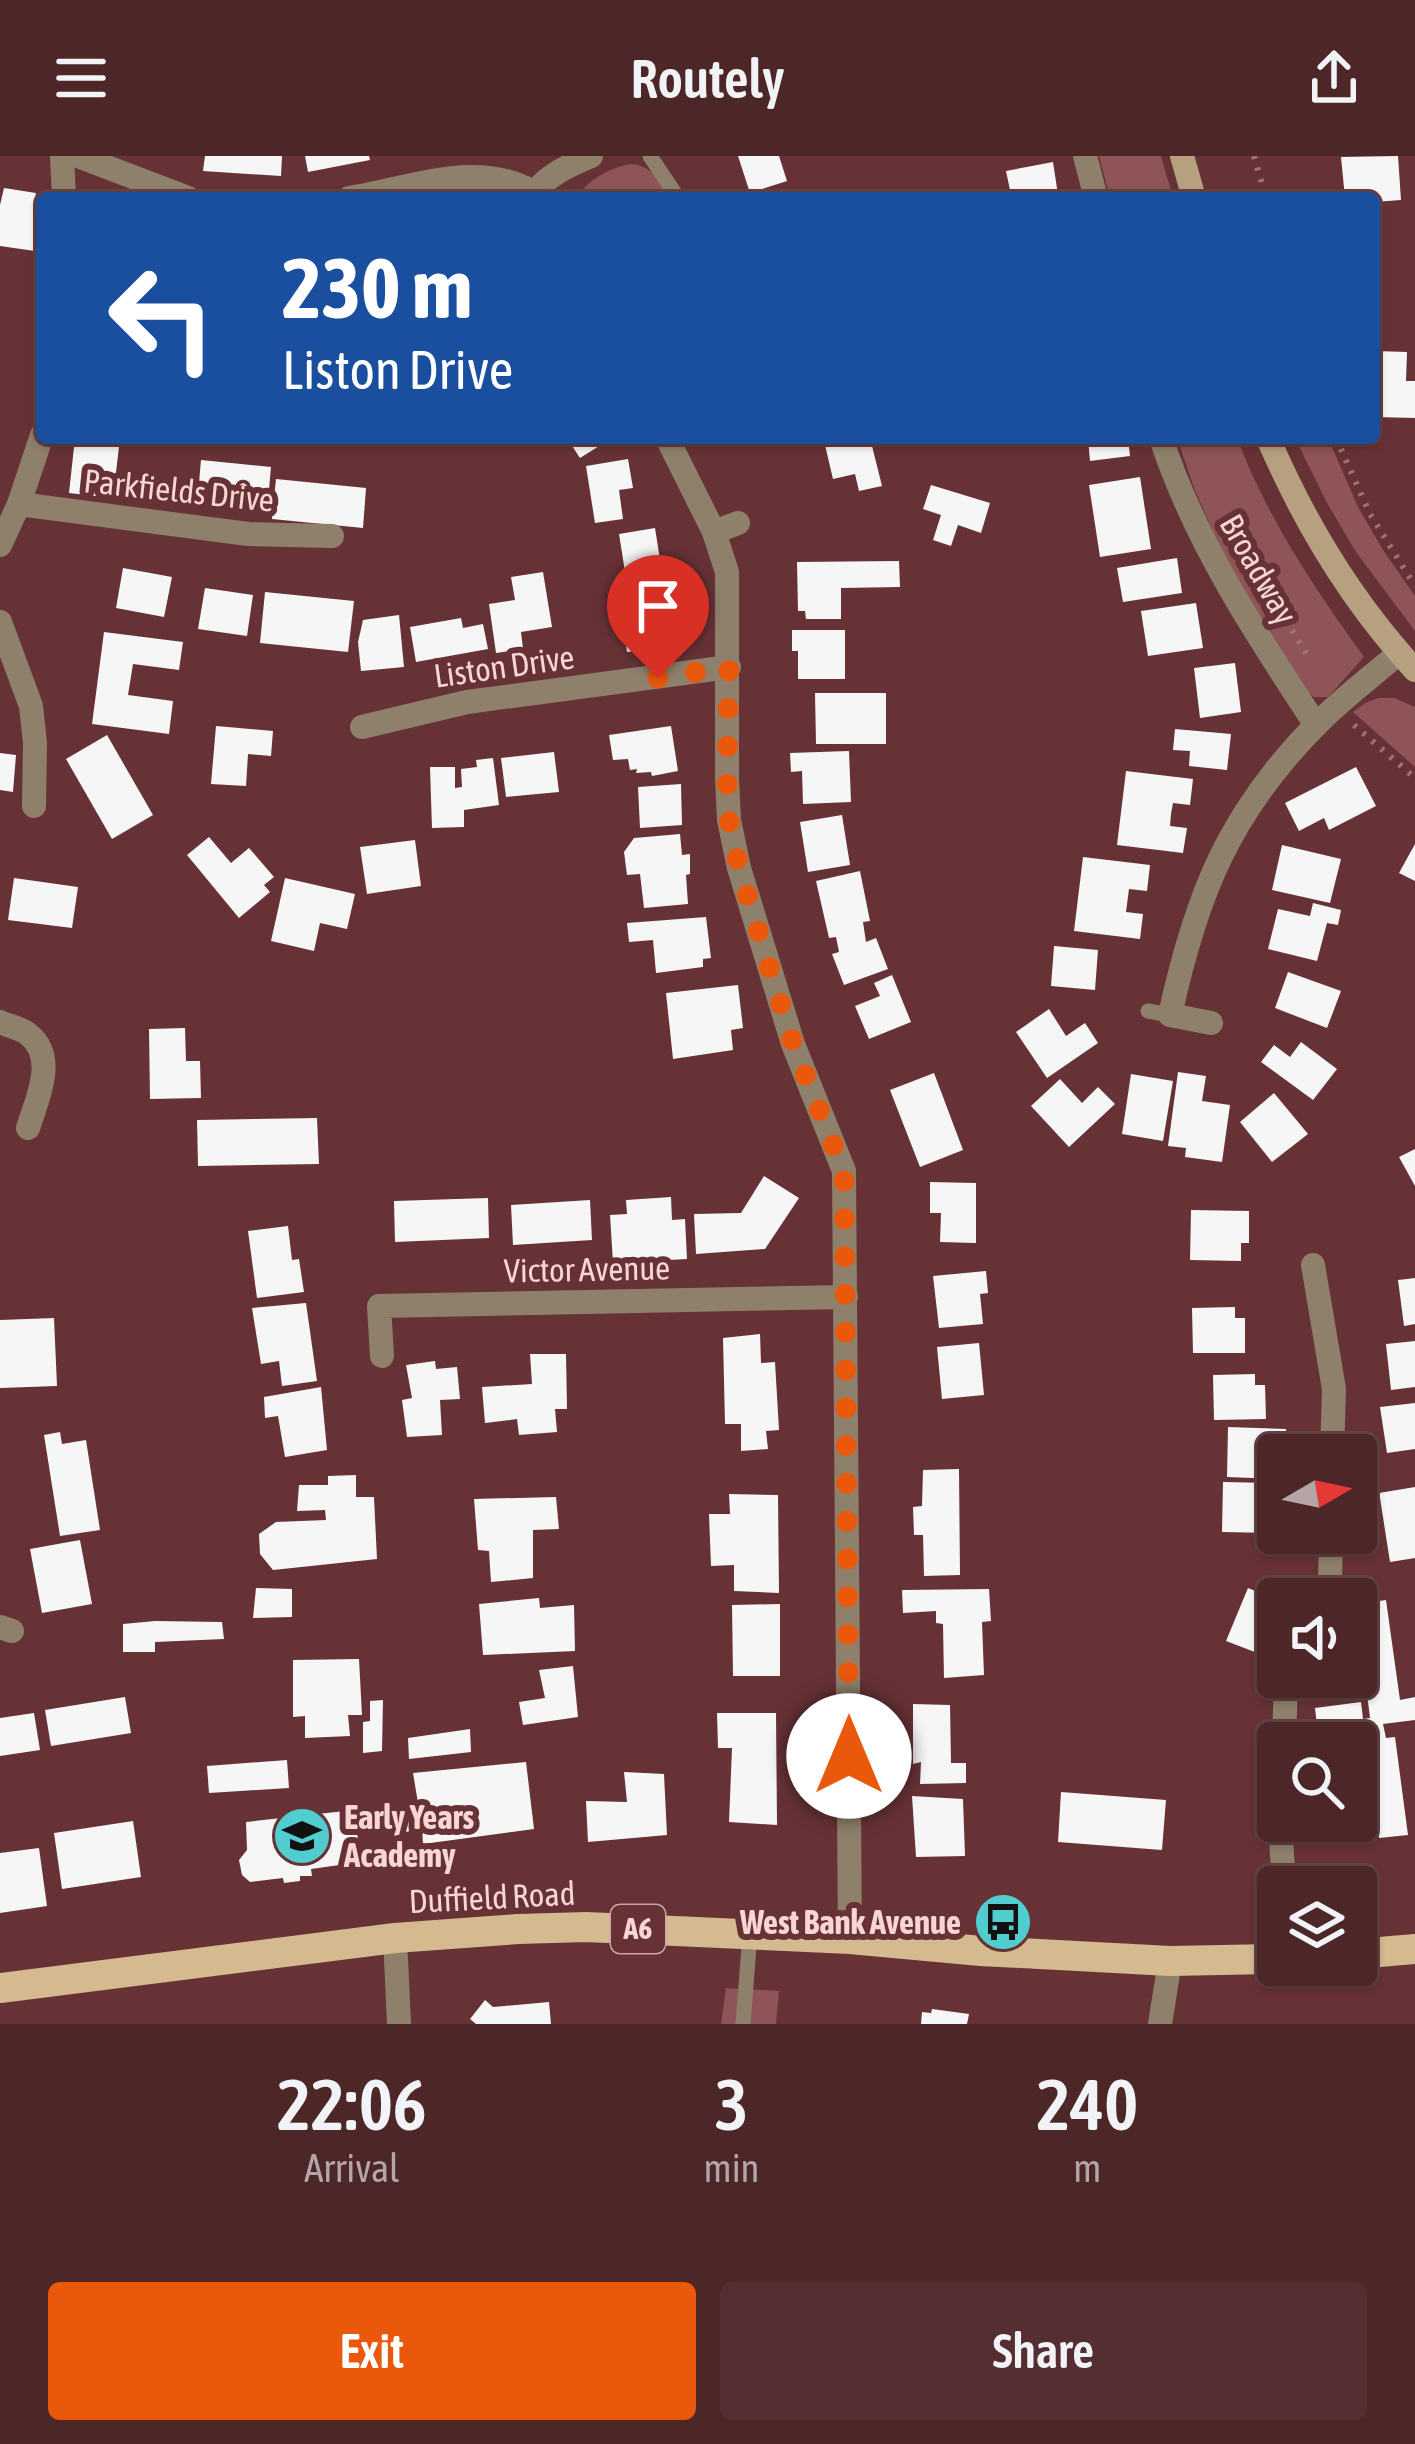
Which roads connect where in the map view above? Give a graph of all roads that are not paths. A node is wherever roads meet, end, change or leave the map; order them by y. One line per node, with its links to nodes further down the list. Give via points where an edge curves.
1 (62, 156): 7 (street)
2 (78, 156): 8 (street)
3 (591, 156): 11 (street, via 544,180)
4 (650, 156): 12 (lane)
5 (1085, 156): 13 (street)
6 (1182, 156): 14 (street)
7 (64, 192)
8 (172, 192)
9 (388, 192): 10 (street, via 446,175 491,174)
10 (531, 192)
11 (539, 192)
12 (674, 192)
13 (1094, 192)
14 (1192, 192)
15 (39, 444): 19 (street)
16 (672, 444): 24 (street, via 726,528)
17 (1163, 444): 25 (street, Broadway, via 1232,593)
18 (1271, 444): 23 (street, Broadway, via 1328,555)
19 (19, 504): 20 (street, Parkfields Drive, via 248,534); 21 (street)
20 (332, 536)
21 (0, 544)
22 (0, 622): 27 (street, via 31,706)
23 (1407, 662): 25 (street)
24 (729, 667): 26 (street, Liston Drive, via 467,702); 32 (street, via 729,820 793,1044 844,1172)
25 (1325, 716): 29 (street, via 1271,774 1219,856 1159,1013)
26 (362, 727)
27 (34, 806)
28 (0, 1022): 30 (street, via 28,1033 42,1052)
29 (1211, 1023)
30 (28, 1128)
31 (1313, 1265): 34 (street, via 1334,1389)
32 (846, 1297): 33 (street, Victor Avenue, via 379,1306); 37 (street)
33 (382, 1356)
34 (1333, 1434)
35 (750, 1934): 36 (main road, Duffield Road / A6, via 586,1927); 37 (main road, Duffield Road / A6); 44 (lane)
36 (395, 1938): 42 (main road, Duffield Road / A6); 43 (street)
37 (850, 1939): 41 (main road, Duffield Road / A6)
38 (1415, 1949): 39 (main road)
39 (1377, 1952)
40 (1257, 1959): 41 (main road, Duffield Road / A6)
41 (1170, 1961): 45 (street)
42 (0, 1988)
43 (399, 2024)
44 (743, 2024)
45 (1160, 2024)

